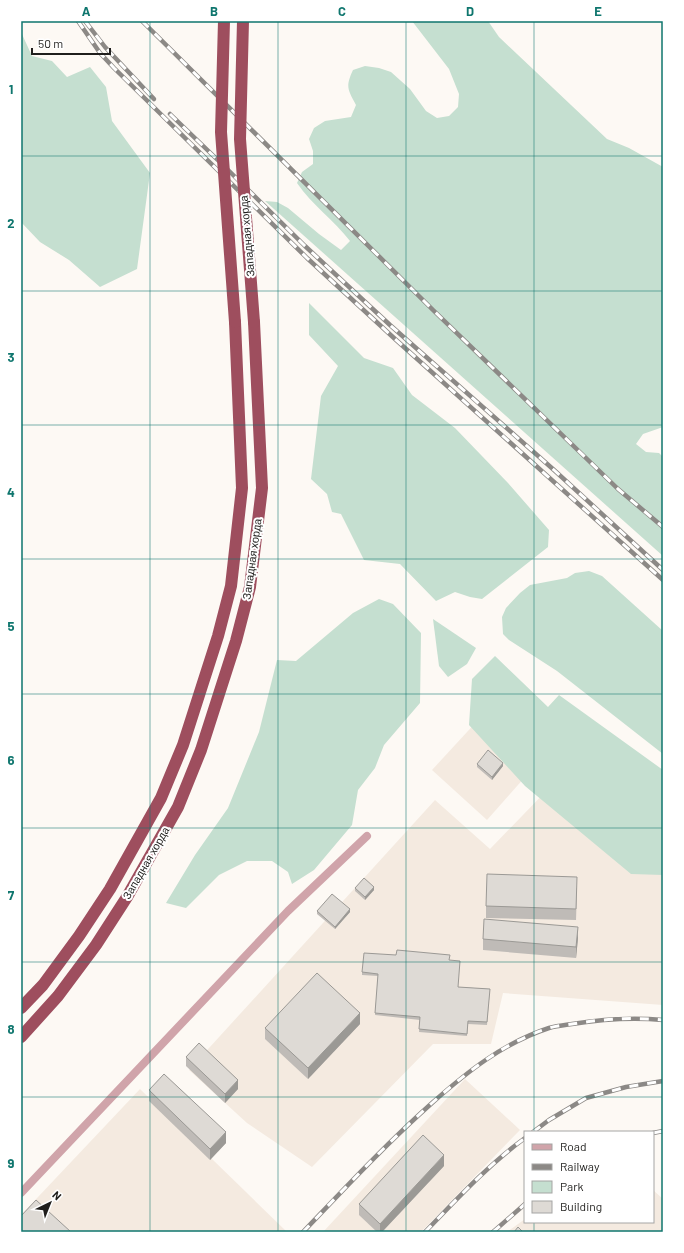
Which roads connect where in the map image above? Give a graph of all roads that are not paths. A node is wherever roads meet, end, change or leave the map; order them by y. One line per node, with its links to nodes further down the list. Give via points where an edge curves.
1 (224, 21): 4 (highway, Западная хорда, bridge, via 221,132 235,322 242,488 231,586 218,636 183,745 161,798 110,889 84,929 42,985)
2 (243, 21): 5 (highway, Западная хорда, bridge, via 240,139 254,322 262,488 250,587 236,641 201,750 178,807 127,897 96,945 63,990)
3 (367, 836): 6 (street, via 288,911)
4 (21, 1008)
5 (21, 1037)
6 (21, 1193)

